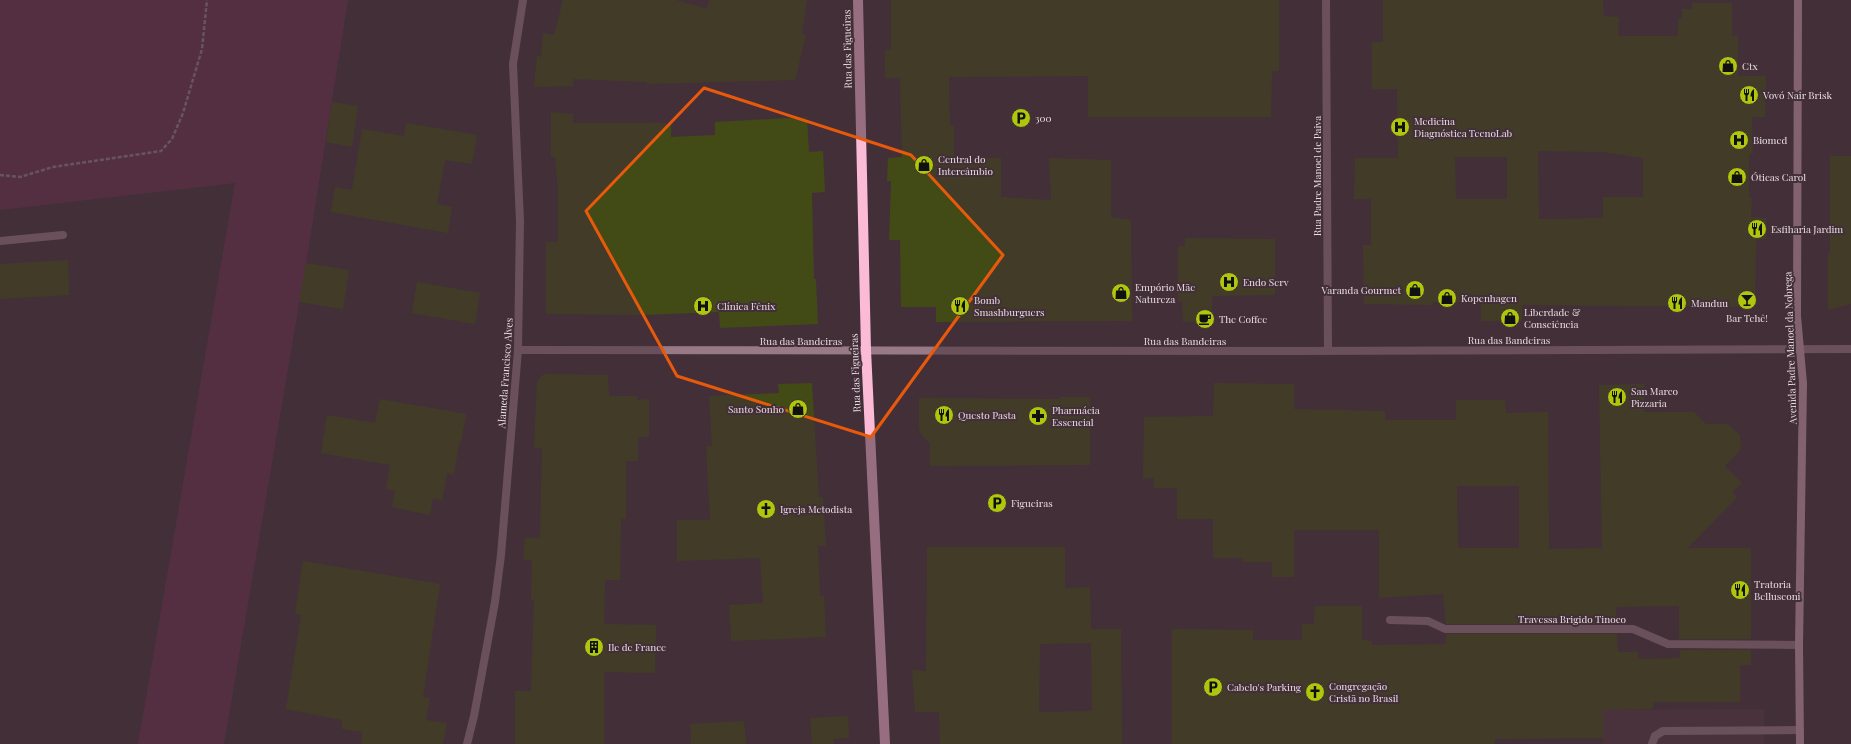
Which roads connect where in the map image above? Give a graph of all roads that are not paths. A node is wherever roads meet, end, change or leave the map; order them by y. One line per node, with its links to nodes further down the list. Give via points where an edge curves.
1 (523, 0): 9 (street, Alameda Francisco Alves, via 513,64 520,222)
2 (858, 0): 10 (main road, Rua das Figueiras)
3 (1326, 0): 11 (street, Rua Padre Manoel de Paiva)
4 (1798, 0): 7 (main road, Avenida Padre Manoel da Nobrega, via 1797,316)
5 (64, 236): 6 (street)
6 (0, 241)
7 (1800, 349): 8 (street, Rua das Bandeiras); 11 (street, Rua das Bandeiras); 13 (main road, Avenida Padre Manoel da Nobrega, via 1803,383)
8 (1851, 349)
9 (518, 350): 10 (street, Rua das Bandeiras); 15 (street, Alameda Francisco Alves, via 501,555 491,622)
10 (866, 350): 11 (street, Rua das Bandeiras); 16 (main road, Rua das Figueiras)
11 (1328, 351)
12 (1390, 620): 13 (street, Travessa Brigido Tinoco, via 1428,622 1445,629 1634,629 1668,644)
13 (1799, 645): 14 (main road, Avenida Padre Manoel da Nobrega)
14 (1800, 730): 17 (street, via 1663,731 1655,736); 18 (main road, Avenida Padre Manoel da Nobrega)
15 (467, 744)
16 (885, 744)
17 (1652, 744)
18 (1800, 744)

